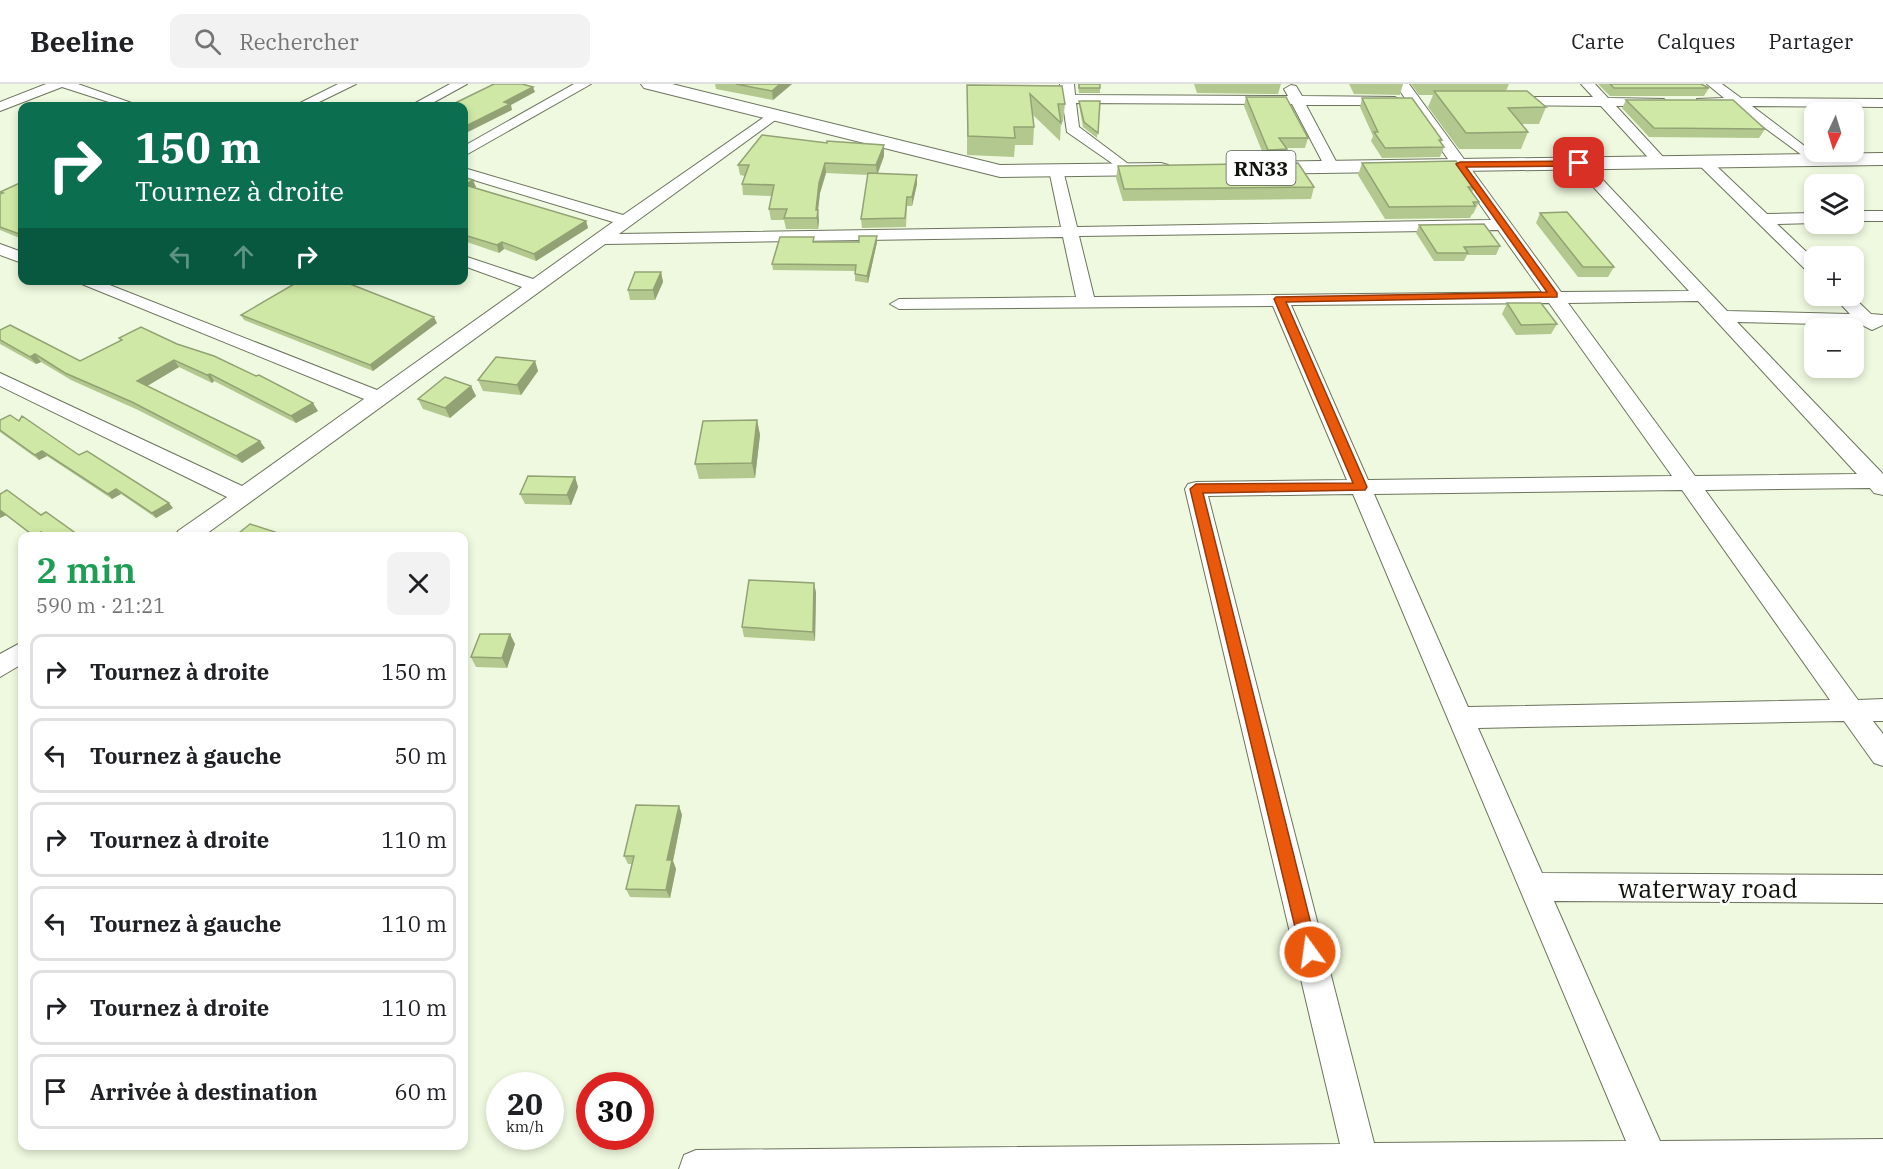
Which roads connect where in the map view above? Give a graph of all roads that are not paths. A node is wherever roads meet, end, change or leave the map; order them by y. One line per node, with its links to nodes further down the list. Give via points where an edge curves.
1 (58, 84): 21 (street)
2 (65, 84): 15 (street)
3 (349, 84): 16 (street)
4 (460, 84): 17 (street)
5 (584, 84): 23 (street)
6 (650, 84): 22 (main road)
7 (1289, 84): 12 (street)
8 (1402, 84): 13 (street)
9 (1588, 84): 18 (street)
10 (1714, 84): 19 (street)
11 (1067, 91): 12 (street); 36 (street, via 1072,129)
12 (1297, 100): 13 (street); 32 (street)
13 (1420, 101): 31 (street)
14 (1498, 101): 18 (street)
15 (121, 102)
16 (310, 102)
17 (425, 102)
18 (1604, 102): 19 (street); 28 (street)
19 (1738, 103): 20 (street); 24 (street)
20 (1883, 103)
21 (0, 107)
22 (773, 115): 35 (main road, via 1000,171); 42 (street)
23 (468, 150)
24 (1804, 152)
25 (1864, 159): 26 (main road, RN33)
26 (1883, 159)
27 (1804, 160): 29 (main road, RN33)
28 (1660, 162): 29 (main road, RN33); 30 (main road, RN33)
29 (1704, 162): 41 (street)
30 (1579, 163): 31 (main road, RN33); 54 (street)
31 (1460, 164): 32 (main road, RN33); 43 (street)
32 (1332, 167): 33 (main road, RN33)
33 (1240, 168)
34 (1184, 169): 36 (main road)
35 (1056, 170): 36 (main road); 44 (street)
36 (1126, 170)
37 (468, 173): 42 (street)
38 (1864, 216): 39 (street)
39 (1883, 216)
40 (1804, 218): 41 (street)
41 (1765, 219): 49 (street)
42 (627, 221): 45 (street)
43 (1503, 225): 44 (street); 53 (street)
44 (1070, 232): 45 (street); 56 (street)
45 (601, 239): 52 (street)
46 (18, 242): 47 (street)
47 (1, 249): 48 (street)
48 (18, 256)
49 (1804, 258)
50 (468, 262): 52 (street)
51 (94, 285): 63 (street)
52 (536, 286): 63 (street)
53 (1554, 295): 54 (street); 55 (street); 64 (street)
54 (1705, 296): 59 (street)
55 (1279, 299): 56 (street); 66 (street)
56 (1086, 301): 57 (street)
57 (899, 304)
58 (1855, 306): 60 (street)
59 (1724, 316): 60 (street); 65 (street)
60 (1874, 320): 61 (street)
61 (1883, 334)
62 (0, 379): 67 (street)
63 (379, 398): 67 (street)
64 (1689, 484): 65 (street); 66 (street); 72 (street)
65 (1881, 484)
66 (1360, 487): 73 (street); 78 (street, via 1196,489)
67 (244, 496): 68 (street)
68 (193, 532)
69 (18, 654): 70 (street)
70 (0, 667)
71 (1883, 710): 72 (street)
72 (1852, 711): 73 (street); 74 (street)
73 (1460, 718): 75 (street)
74 (1883, 755)
75 (1532, 887): 76 (street, waterway road); 79 (street)
76 (1883, 889)
77 (1883, 1156): 79 (street)
78 (1361, 1161): 79 (street); 80 (street)
79 (1653, 1164)
80 (696, 1167)

